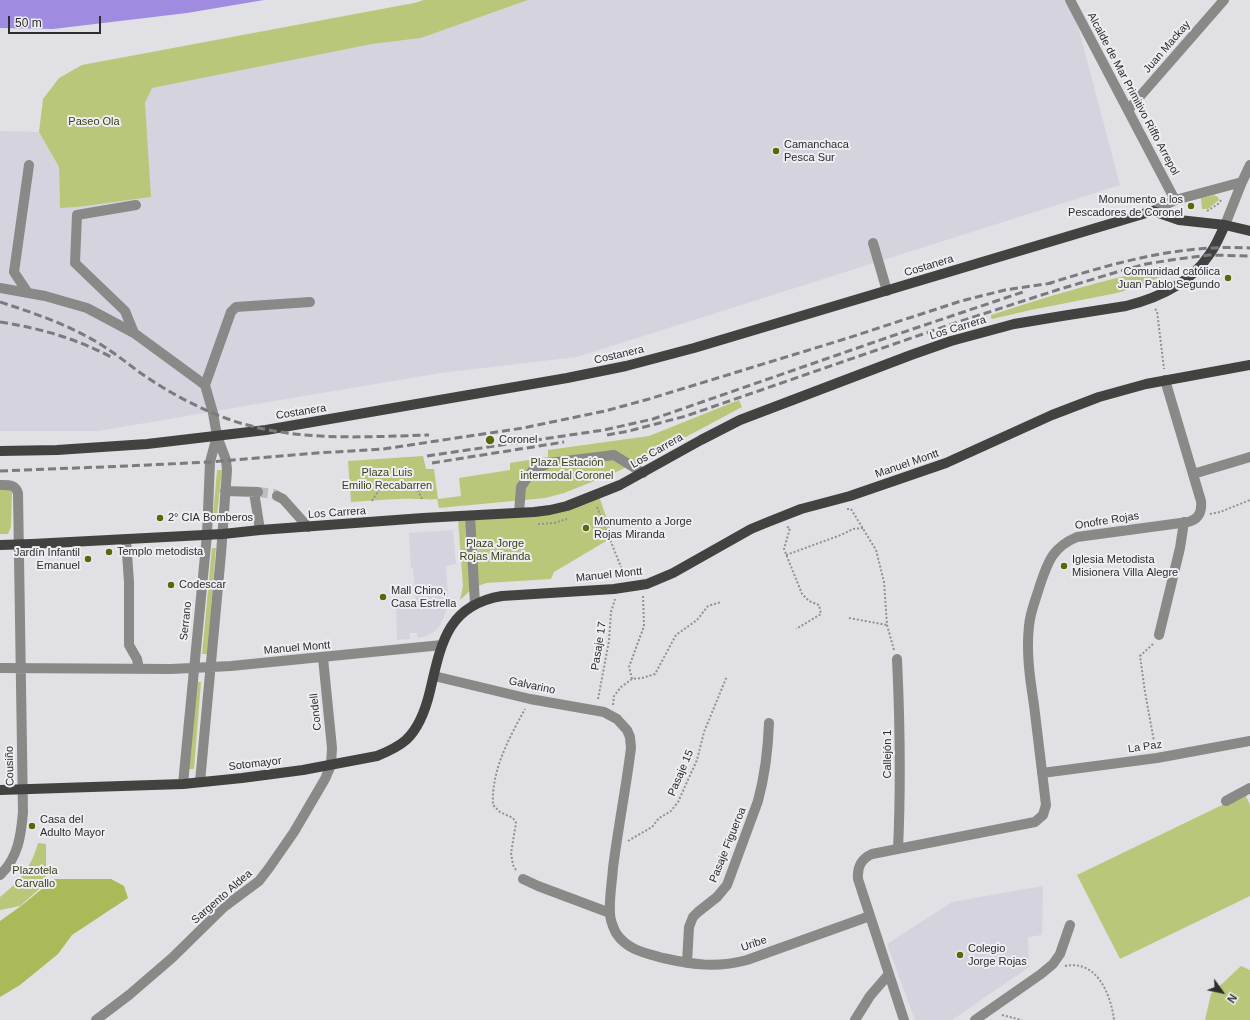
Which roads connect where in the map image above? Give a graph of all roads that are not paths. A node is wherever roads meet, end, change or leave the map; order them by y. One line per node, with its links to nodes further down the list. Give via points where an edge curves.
1 (1070, 0): 3 (street, Alcalde de Mar Primitivo Riffo Arrepol)
2 (1224, 0): 3 (street, Juan Mackay)
3 (1128, 110): 7 (street, Alcalde de Mar Primitivo Riffo Arrepol)
4 (29, 165): 15 (street, via 14,272)
5 (1250, 165): 6 (street)
6 (1242, 182): 7 (street); 10 (street)
7 (1176, 200): 9 (street)
8 (136, 205): 17 (street, via 77,215 76,263 125,311)
9 (1153, 211): 10 (main road, via 1178,220); 14 (main road, Costanera)
10 (1225, 225): 11 (main road); 24 (main road, Los Carrera, via 1214,248 1199,269 1177,286 1158,296 1126,306 1036,320 951,341 740,420)
11 (1250, 231)
12 (873, 243): 14 (street)
13 (0, 288): 15 (street)
14 (887, 291): 21 (main road, Costanera, via 626,366 481,394)
15 (28, 293): 17 (street, via 87,308)
16 (310, 302): 20 (street, via 236,307 231,312)
17 (134, 333): 20 (street)
18 (1250, 365): 19 (main road, Manuel Montt)
19 (1165, 380): 25 (street); 39 (main road, Manuel Montt, via 1099,397 1052,415 946,463 786,515 751,530 664,578 647,584 502,596)
20 (205, 386): 21 (street, Serrano, via 213,413)
21 (216, 436): 22 (main road, Costanera, via 147,444); 27 (street, Serrano, via 226,460); 35 (street, Serrano, via 210,462)
22 (0, 451)
23 (1250, 457): 25 (street)
24 (643, 473): 29 (main road, Los Carrera, via 567,506); 29 (street, via 614,455 549,463 532,470 521,487)
25 (1193, 474): 31 (street, Onofre Rojas, via 1201,509 1194,520)
26 (0, 485): 38 (street, Cousiño, via 12,485 18,493)
27 (226, 491): 33 (street, via 256,492); 34 (street, Serrano)
28 (277, 496): 32 (street, via 283,499)
29 (519, 513): 30 (main road, Los Carrera)
30 (470, 516): 32 (main road, Los Carrera); 39 (street)
31 (1184, 522): 40 (street); 54 (street, Onofre Rojas, via 1077,537 1062,545 1049,560 1032,608 1028,644 1030,681)
32 (308, 527): 33 (main road, Los Carrera)
33 (260, 530): 34 (main road, Los Carrera)
34 (223, 534): 35 (main road, Los Carrera); 44 (street, Serrano)
35 (207, 535): 36 (main road, Los Carrera); 47 (street, Serrano)
36 (126, 539): 38 (main road, Los Carrera); 48 (street, via 129,645)
37 (0, 545): 38 (main road, Los Carrera)
38 (19, 545): 46 (street, Cousiño)
39 (475, 604): 41 (main road, Manuel Montt, via 453,623)
40 (1159, 635)
41 (442, 646): 42 (street, Manuel Montt); 49 (main road, Sotomayor)
42 (323, 658): 44 (street, Manuel Montt); 53 (street, Condell, via 332,748)
43 (897, 659): 61 (street, Callejón 1, via 901,757)
44 (211, 667): 47 (street, Manuel Montt); 55 (street, Serrano)
45 (0, 668): 46 (street, Manuel Montt)
46 (21, 668): 48 (street, Manuel Montt); 58 (street, Cousiño)
47 (193, 668): 48 (street, Manuel Montt); 56 (street, Serrano)
48 (139, 669)
49 (434, 676): 51 (street, Galvarino, via 530,699 597,710 611,715); 53 (main road, Sotomayor, via 422,717 406,740 377,756)
50 (769, 723): 67 (street, Pasaje Figueroa, via 767,761 758,801 727,885 691,922)
51 (622, 724): 64 (street, Uribe, via 630,737 631,748 615,849)
52 (1250, 742): 54 (street, La Paz, via 1157,758)
53 (331, 765): 55 (main road, Sotomayor); 70 (street, Sargento Aldea, via 294,832 259,881 224,907 172,958)
54 (1042, 773): 61 (street, Onofre Rojas, via 1046,805 1043,816 1035,822)
55 (200, 782): 56 (main road, Sotomayor)
56 (183, 784): 58 (main road, Sotomayor)
57 (1250, 788): 60 (street)
58 (22, 789): 59 (main road, Sotomayor); 62 (street, Cousiño, via 20,838 14,856)
59 (0, 790)
60 (1226, 801)
61 (898, 849): 65 (street, via 867,856 858,868 858,879)
62 (1, 874)
63 (523, 879): 64 (street)
64 (610, 913): 67 (street, Uribe, via 616,933 633,949)
65 (870, 916): 67 (street, Uribe, via 737,963); 68 (street)
66 (1070, 925): 72 (street, via 1060,954 1052,964)
67 (687, 963)
68 (889, 974): 69 (street); 71 (street, via 870,996)
69 (904, 1019)
70 (96, 1020)
71 (855, 1020)
72 (975, 1020)

